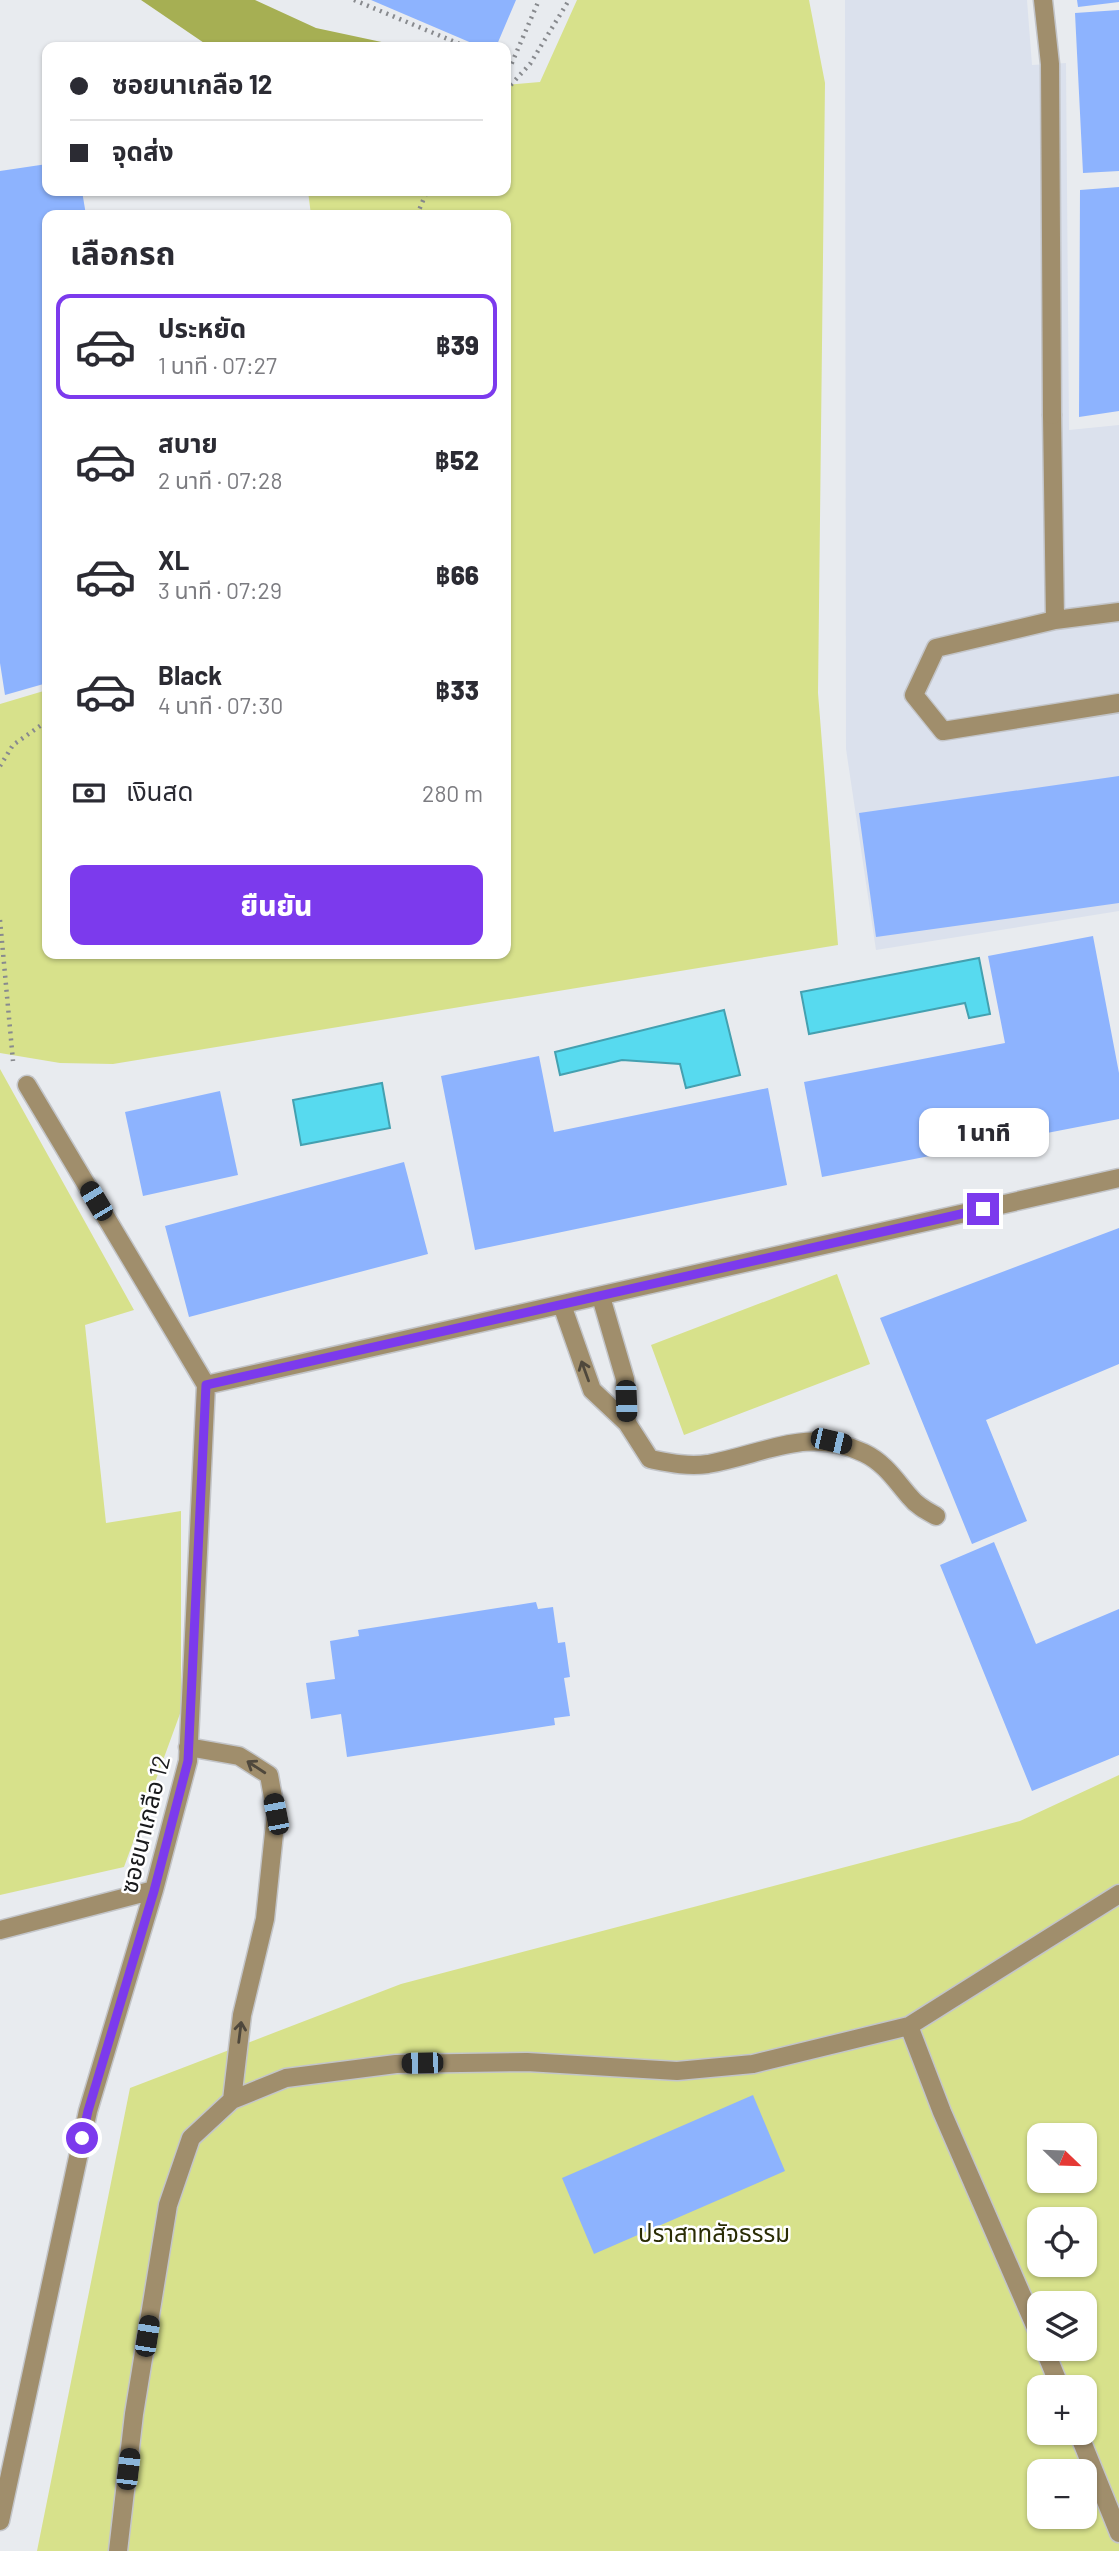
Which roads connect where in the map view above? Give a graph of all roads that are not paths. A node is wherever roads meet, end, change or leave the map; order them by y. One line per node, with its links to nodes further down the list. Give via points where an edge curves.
1 (1043, 0): 3 (street, via 1050,64)
2 (1119, 612): 3 (street)
3 (1055, 620): 4 (street, via 936,648 914,695 943,731)
4 (1119, 703)
5 (27, 1085): 9 (street)
6 (1119, 1178): 7 (street)
7 (601, 1297): 8 (street); 10 (street, via 625,1380)
8 (562, 1305): 9 (street); 10 (street, one-way to 8, via 592,1390)
9 (206, 1385): 12 (street, ซอยนาเกลือ 12)
10 (627, 1423): 11 (street, via 650,1459 682,1465 708,1464 802,1442 845,1445 881,1464 911,1499)
11 (936, 1516)
12 (188, 1747): 13 (street, ซอยนาเกลือ 12); 17 (street, one-way to 12, via 242,2015 265,1919 276,1814 268,1775 239,1756)
13 (154, 1891): 15 (street); 20 (street, ซอยนาเกลือ 12, via 88,2111)
14 (1119, 1894): 16 (street)
15 (0, 1930)
16 (909, 2026): 17 (street, via 753,2064 677,2071 527,2062 396,2064 286,2078); 18 (street)
17 (232, 2100): 22 (street, via 191,2138 168,2205 134,2414)
18 (1027, 2307)
19 (1083, 2445): 21 (street)
20 (0, 2521)
21 (1119, 2533)
22 (118, 2551)

